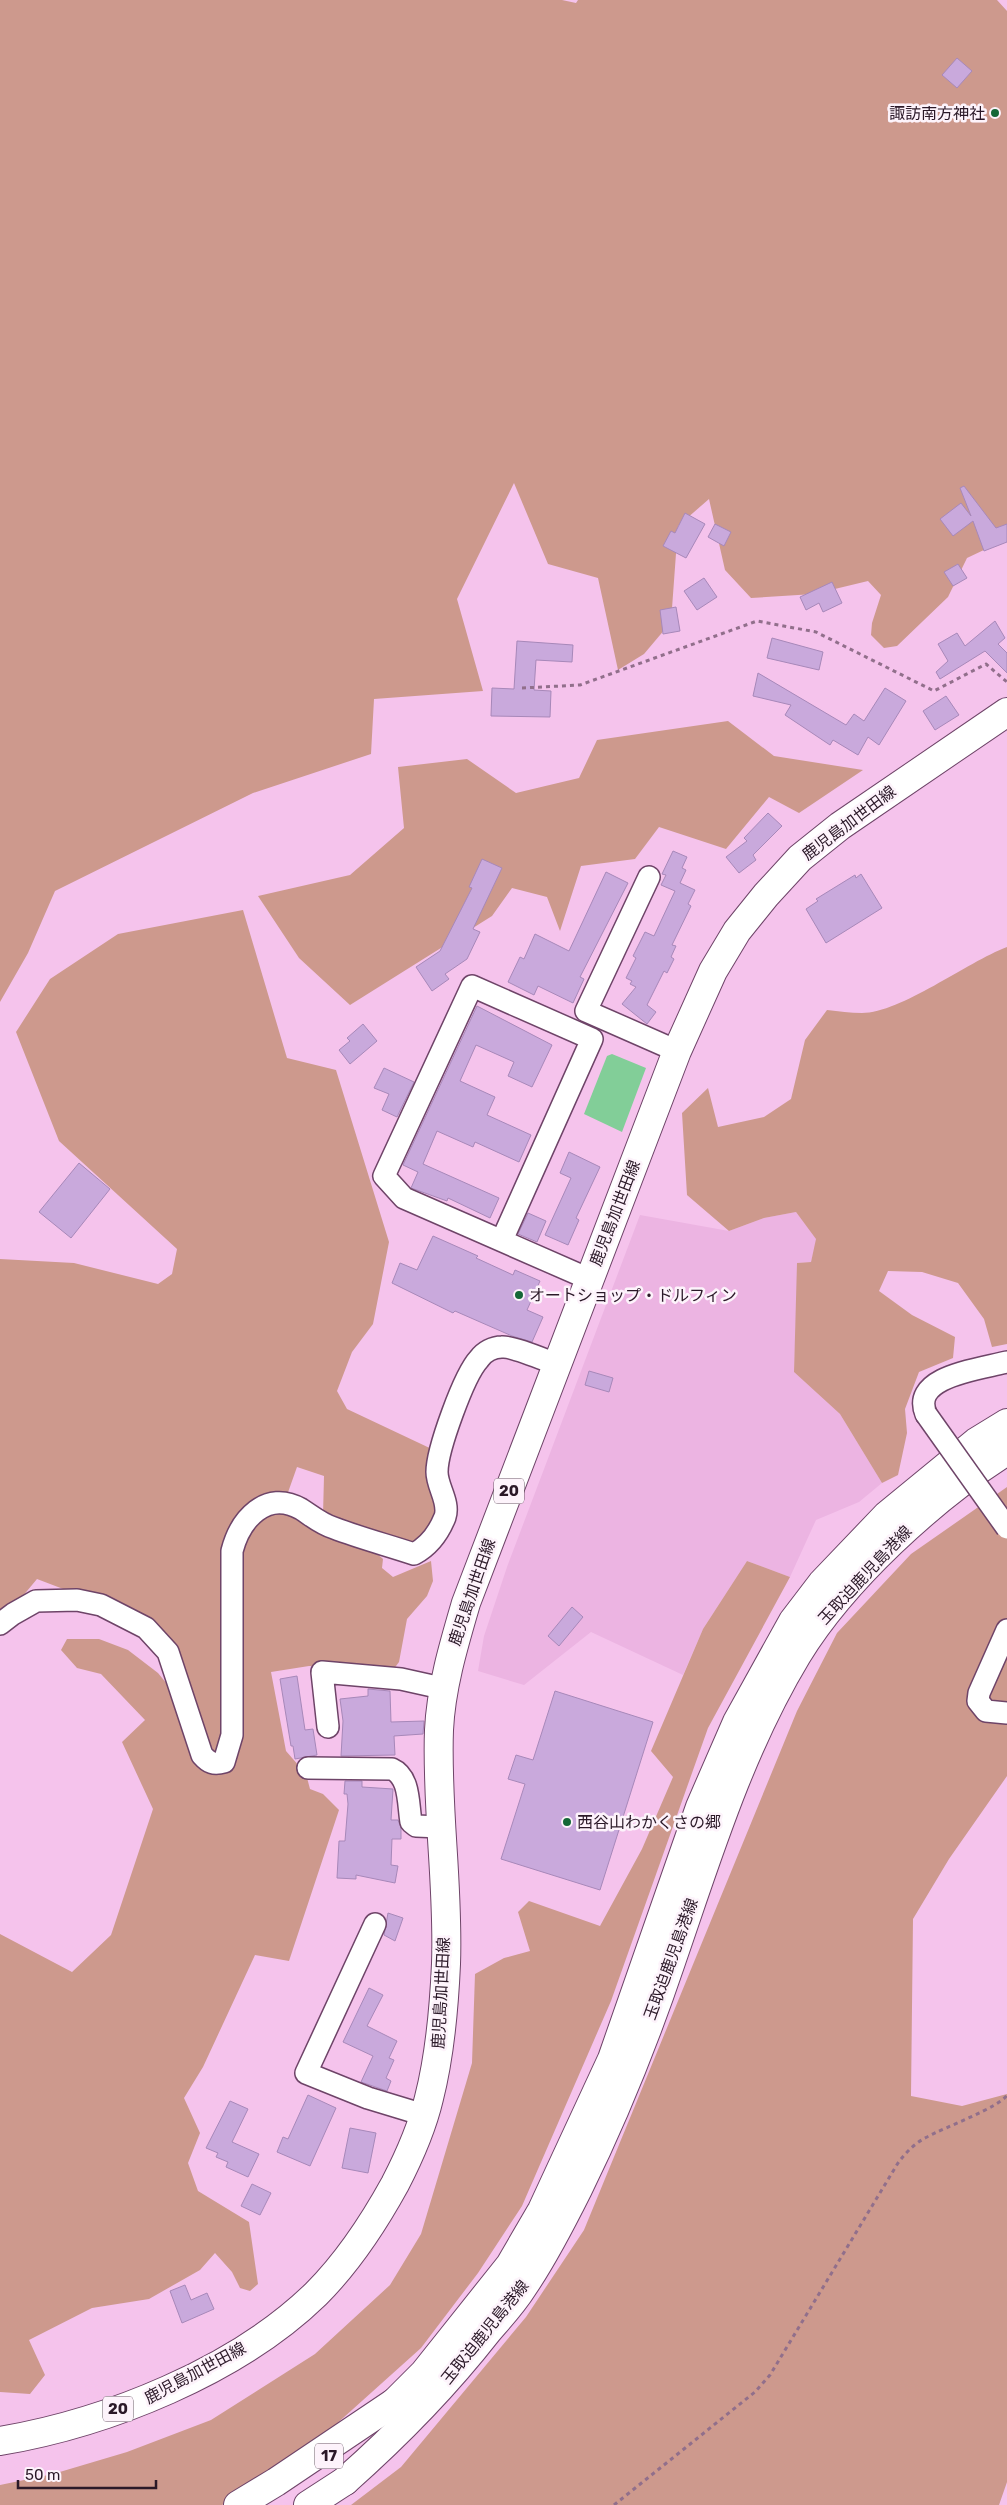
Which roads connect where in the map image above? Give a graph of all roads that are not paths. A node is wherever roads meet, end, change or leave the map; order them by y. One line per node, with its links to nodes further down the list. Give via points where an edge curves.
1 (1007, 712): 3 (main road, 鹿児島加世田線 / 20, via 840,826 800,858 737,931 713,971)
2 (649, 878): 3 (street, via 586,1011)
3 (677, 1051): 5 (main road, 鹿児島加世田線 / 20)
4 (502, 1240): 4 (street, via 404,1198 384,1176 472,986 592,1039); 5 (street)
5 (589, 1279): 7 (main road, 鹿児島加世田線 / 20)
6 (1007, 1362): 10 (street, bridge, via 933,1384 924,1395 922,1405)
7 (556, 1364): 11 (street, via 503,1346 489,1350 479,1358 469,1372 456,1403 437,1472 446,1506 445,1516 430,1544 414,1554 333,1528 286,1503 268,1504 246,1518 232,1550 232,1735 224,1762 208,1762 202,1756 168,1652 146,1628 101,1605 78,1600 36,1602); 13 (main road, 鹿児島加世田線 / 20, via 466,1603 451,1655)
8 (1007, 1423): 20 (main road, 玉取迫鹿児島港線, via 976,1442 887,1515 828,1576 793,1621 737,1722 700,1807 612,2059 542,2210 510,2265 446,2347)
9 (1007, 1451): 22 (main road, 玉取迫鹿児島港線, via 938,1501 890,1545 840,1597 798,1654 755,1734 722,1814 627,2080 578,2189 523,2288 459,2368 392,2440)
10 (1007, 1528)
11 (0, 1624)
12 (1007, 1630): 14 (street, via 978,1701 986,1710)
13 (446, 1689): 15 (street, via 402,1678 322,1672); 17 (main road, 鹿児島加世田線 / 20, via 439,1728)
14 (1007, 1712)
15 (328, 1727)
16 (308, 1768): 17 (street, via 392,1770 400,1773 404,1779 411,1822 416,1826)
17 (441, 1827): 19 (main road, 鹿児島加世田線 / 20, via 446,1962 440,2045)
18 (375, 1924): 19 (street, via 306,2073 368,2098)
19 (424, 2115): 21 (main road, 鹿児島加世田線 / 20, via 405,2164 357,2247 315,2294 268,2332 230,2358 150,2398 71,2425)
20 (395, 2402): 23 (main road); 24 (main road, 17, via 330,2456)
21 (0, 2441)
22 (345, 2481): 25 (main road, 17); 26 (main road)
23 (238, 2505)
24 (258, 2505)
25 (308, 2505)
26 (318, 2505)

